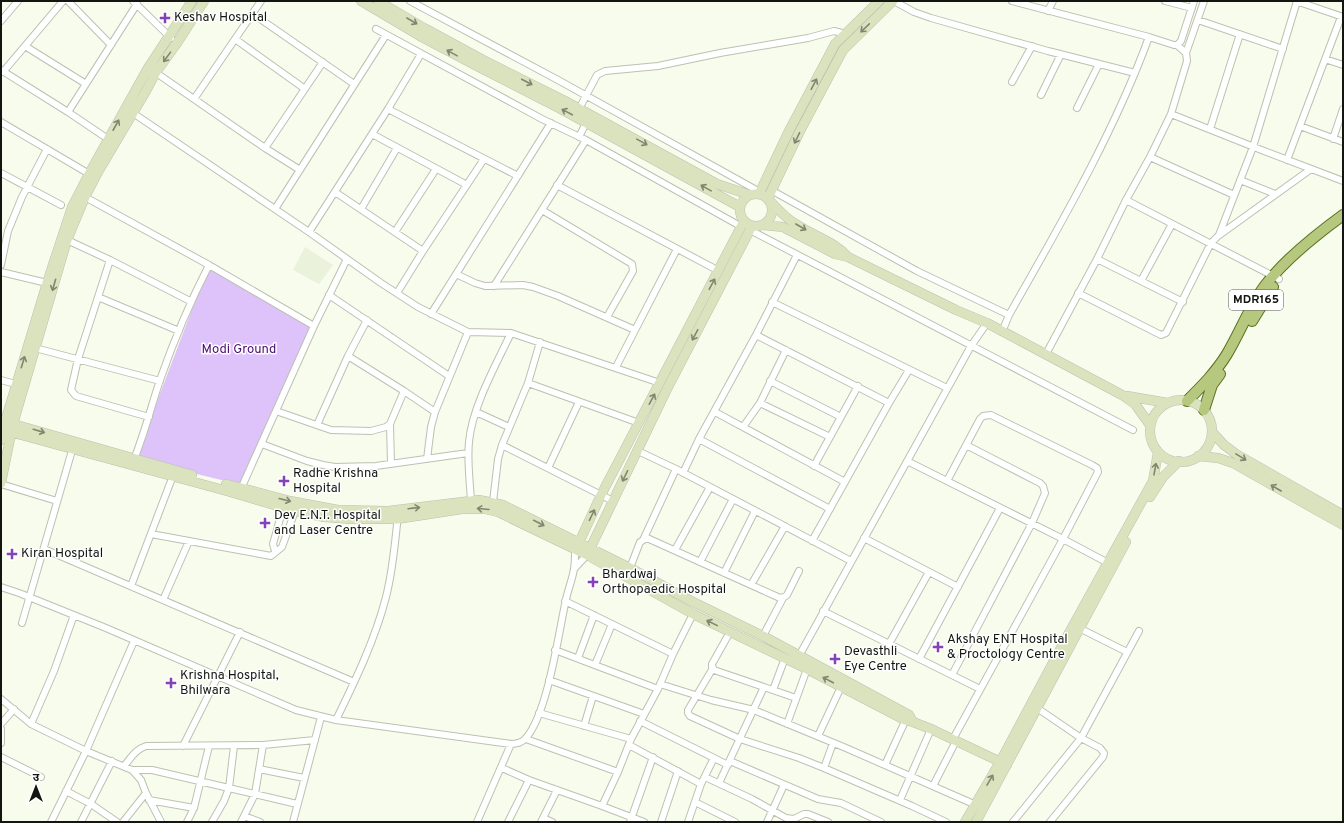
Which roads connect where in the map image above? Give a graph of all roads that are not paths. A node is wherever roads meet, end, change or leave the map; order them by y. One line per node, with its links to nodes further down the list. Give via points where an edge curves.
1 (18, 1): 25 (street)
2 (63, 1): 36 (street)
3 (68, 1): 34 (street)
4 (192, 1): 30 (main road)
5 (204, 1): 33 (main road)
6 (262, 1): 22 (street)
7 (361, 1): 65 (main road, one-way to 7, via 420,36)
8 (378, 1): 58 (main road, one-way to 58, via 483,60)
9 (410, 1): 54 (street)
10 (879, 1): 27 (main road)
11 (893, 1): 37 (street, via 931,18); 98 (main road, one-way to 98, via 843,50 799,133)
12 (1012, 1): 19 (street)
13 (1053, 1): 21 (street)
14 (1165, 1): 20 (street)
15 (1194, 1): 20 (street)
16 (1204, 1): 24 (street)
17 (1296, 1): 23 (street); 38 (street)
18 (135, 2): 30 (street); 34 (street)
19 (1024, 2): 21 (street)
20 (1192, 8): 35 (street, via 1181,41)
21 (1048, 10): 31 (street)
22 (252, 14): 32 (street); 43 (street)
23 (1342, 17): 42 (street)
24 (1198, 20): 28 (street); 39 (street)
25 (1, 21)
26 (376, 29): 29 (street)
27 (846, 34): 54 (street, via 834,31 658,66 605,71 597,75); 94 (main road, one-way to 27, via 835,44)
28 (1240, 34): 38 (street); 67 (street)
29 (386, 35): 40 (street); 51 (street)
30 (170, 36): 33 (street); 46 (main road)
31 (1149, 37): 35 (street); 48 (street)
32 (235, 39): 52 (street); 55 (street)
33 (177, 43): 46 (main road, one-way to 46)
34 (111, 44): 50 (street)
35 (1177, 45): 39 (street)
36 (25, 46): 47 (street); 50 (street)
37 (1032, 46): 41 (street); 49 (street)
38 (1282, 49): 74 (street)
39 (1186, 53): 62 (street, via 1186,66)
40 (421, 54): 56 (street); 64 (street)
41 (1061, 54): 44 (street); 53 (street)
42 (1325, 59): 45 (street); 66 (street)
43 (322, 62): 51 (street); 52 (street)
44 (1099, 64): 48 (street); 57 (street)
45 (1343, 65)
46 (152, 70): 55 (street); 60 (main road)
47 (2, 71): 61 (street)
48 (1135, 73): 141 (street, via 1100,149)
49 (1012, 82)
50 (86, 84): 61 (street)
51 (354, 84): 84 (street)
52 (305, 89): 75 (street)
53 (1041, 95)
54 (585, 96): 58 (street); 94 (street)
55 (194, 99): 75 (street)
56 (388, 108): 68 (street); 79 (street)
57 (1077, 108)
58 (579, 109): 81 (main road, one-way to 81)
59 (1343, 109): 70 (street)
60 (129, 110): 71 (main road, one-way to 60); 86 (main road); 102 (street)
61 (68, 112): 71 (street)
62 (1171, 114): 67 (street); 78 (street)
63 (1, 122): 77 (street)
64 (551, 123): 69 (street); 87 (street)
65 (586, 123): 69 (street); 81 (main road)
66 (1300, 126): 70 (street); 80 (street)
67 (1210, 129): 74 (street)
68 (372, 134): 76 (street); 93 (street)
69 (579, 137): 72 (street)
70 (1333, 138): 73 (street)
71 (108, 139): 86 (main road)
72 (586, 140): 91 (street); 109 (street)
73 (1343, 142)
74 (1253, 147): 80 (street); 88 (street)
75 (265, 148): 84 (street)
76 (397, 148): 82 (street); 103 (street)
77 (47, 149): 86 (street); 92 (street)
78 (1150, 157): 96 (street); 99 (street)
79 (484, 159): 87 (street); 90 (street)
80 (1287, 160): 83 (street)
81 (677, 167): 94 (main road, via 717,184); 101 (main road, one-way to 81)
82 (436, 168): 90 (street); 113 (street)
83 (1311, 169): 89 (street); 95 (street)
84 (300, 170): 102 (street)
85 (1, 173): 92 (street)
86 (92, 176): 97 (main road); 131 (main road, via 72,206)
87 (518, 176): 128 (street)
88 (1240, 180): 95 (street); 96 (street)
89 (1343, 181)
90 (467, 185): 118 (street)
91 (557, 186): 104 (street); 117 (street)
92 (26, 187): 100 (street); 111 (street)
93 (335, 192): 103 (street); 112 (street)
94 (756, 193): 98 (main road); 101 (main road, via 744,199)
95 (1275, 194): 114 (street)
96 (1234, 195): 114 (street)
97 (85, 197): 115 (main road); 125 (street)
98 (770, 197): 108 (main road, via 772,215); 120 (main road, one-way to 120, via 786,217 841,249); 141 (street)
99 (1126, 200): 107 (street); 122 (street)
100 (61, 205)
101 (740, 206): 109 (main road)
102 (275, 209): 112 (street)
103 (361, 210): 113 (street)
104 (542, 210): 132 (street); 142 (street, via 632,264 633,271)
105 (1343, 214): 129 (main road, MDR165, via 1324,229)
106 (1343, 222): 129 (main road, MDR165)
107 (1172, 224): 116 (street); 130 (street)
108 (763, 225): 109 (main road); 120 (main road, via 784,227 835,254)
109 (747, 226): 119 (street); 126 (main road); 200 (main road, one-way to 200)
110 (1, 229): 111 (street)
111 (8, 232): 124 (street)
112 (309, 232): 121 (street)
113 (396, 232): 118 (street)
114 (1218, 236): 116 (street)
115 (67, 240): 123 (street); 154 (main road, one-way to 154)
116 (1211, 244): 129 (street); 139 (street)
117 (677, 249): 126 (street); 146 (street)
118 (423, 251): 133 (street)
119 (797, 255): 138 (street); 153 (street)
120 (848, 257): 144 (main road)
121 (347, 259): 133 (street); 135 (street)
122 (1097, 259): 130 (street); 134 (street)
123 (110, 260): 136 (street); 137 (street)
124 (1, 265)
125 (209, 265): 137 (street); 145 (street)
126 (719, 271): 166 (main road, one-way to 126)
127 (1, 272): 131 (street)
128 (456, 274): 132 (street, via 475,283); 140 (street)
129 (1276, 277): 172 (main road, MDR165, via 1264,288 1216,371); 177 (main road, MDR165, via 1232,357 1212,386)
130 (1141, 281): 139 (street)
131 (47, 283): 167 (main road, one-way to 131)
132 (494, 286): 142 (street, via 533,287)
133 (397, 293): 140 (street)
134 (1078, 293): 139 (street, via 1161,335 1168,331); 156 (street)
135 (329, 294): 143 (street); 145 (street)
136 (98, 297): 147 (street); 158 (street)
137 (190, 301): 147 (street)
138 (772, 302): 151 (street); 160 (street)
139 (1182, 302)
140 (431, 314): 148 (street)
141 (1009, 315): 149 (street)
142 (607, 318): 146 (street)
143 (367, 320): 157 (street); 161 (street)
144 (987, 323): 149 (main road); 153 (street)
145 (314, 326): 178 (street)
146 (635, 330): 159 (street)
147 (179, 331): 163 (street)
148 (468, 332): 150 (street); 161 (street)
149 (1002, 332): 156 (main road)
150 (511, 333): 152 (street); 180 (street)
151 (756, 335): 155 (street); 181 (street)
152 (540, 342): 159 (street); 165 (street)
153 (971, 346): 169 (street); 191 (street)
154 (35, 348): 158 (street); 167 (main road)
155 (786, 350): 164 (street); 168 (street)
156 (1046, 354): 171 (main road)
157 (348, 356): 170 (street); 186 (street)
158 (78, 359): 163 (street); 182 (street, via 71,388 73,394)
159 (616, 367): 166 (street)
160 (909, 370): 169 (street); 175 (street)
161 (449, 376): 179 (street)
162 (1, 380): 167 (street)
163 (160, 381): 182 (street)
164 (770, 381): 174 (street); 183 (street)
165 (528, 383): 173 (street); 190 (street)
166 (660, 383): 184 (main road, one-way to 166)
167 (20, 386): 188 (main road)
168 (858, 386): 175 (street); 183 (street)
169 (947, 388): 205 (street)
170 (404, 391): 179 (street); 185 (street)
171 (1122, 395): 176 (main road); 187 (main road, via 1135,404)
172 (1187, 401): 176 (main road, via 1177,400); 177 (main road)
173 (579, 402): 184 (street); 210 (street)
174 (760, 402): 189 (street); 193 (street)
175 (889, 403): 215 (street)
176 (1168, 403): 187 (main road, via 1156,412)
177 (1204, 410): 192 (main road, via 1211,422)
178 (276, 411): 186 (street); 196 (street)
179 (435, 412): 204 (street)
180 (476, 412): 190 (street); 202 (street)
181 (715, 412): 189 (street); 194 (street)
182 (149, 417): 206 (street)
183 (841, 417): 193 (street)
184 (639, 423): 219 (main road)
185 (390, 424): 186 (street, via 370,431 340,431); 208 (street)
186 (316, 425)
187 (1150, 425): 201 (main road, via 1151,439)
188 (6, 426): 195 (main road); 198 (main road); 216 (main road)
189 (743, 427): 209 (street)
190 (509, 428): 199 (street)
191 (1133, 430)
192 (1212, 432): 203 (main road, via 1208,446); 225 (main road, one-way to 225, via 1236,454)
193 (830, 437): 209 (street)
194 (700, 439): 213 (street); 228 (street)
195 (1, 440)
196 (262, 444): 208 (street, via 323,466); 218 (street)
197 (966, 444): 214 (street); 234 (street, via 1043,486 1045,493); 240 (street, via 980,419 991,415 1095,467 1098,475)
198 (73, 445): 206 (main road); 221 (street)
199 (502, 445): 210 (street); 224 (street)
200 (638, 451): 211 (street); 223 (main road, one-way to 223)
201 (1158, 452): 207 (main road, via 1170,460); 250 (main road, one-way to 201, via 1153,481)
202 (468, 453): 204 (street); 222 (street)
203 (1198, 456): 207 (main road); 225 (main road, one-way to 203, via 1233,463)
204 (427, 458): 208 (street)
205 (907, 461): 214 (street); 239 (street)
206 (133, 462): 212 (main road)
207 (1180, 462): 270 (main road, via 1163,477 1152,495)
208 (391, 464)
209 (814, 466): 215 (street)
210 (548, 468): 219 (street)
211 (676, 469): 213 (street); 238 (street)
212 (174, 473): 218 (main road); 237 (street)
213 (683, 473): 217 (street)
214 (947, 481): 227 (street)
215 (845, 482): 228 (street)
216 (1, 483): 221 (street)
217 (710, 487): 220 (street); 245 (street)
218 (240, 492): 226 (main road); 232 (main road, one-way to 232, via 338,510)
219 (601, 496): 223 (street); 243 (main road, one-way to 219)
220 (733, 499): 230 (street); 249 (street)
221 (57, 501): 244 (street)
222 (472, 501): 224 (main road); 232 (main road, one-way to 222)
223 (613, 501): 247 (main road)
224 (493, 502): 243 (main road, one-way to 243, via 515,510)
225 (1312, 503): 231 (main road)
226 (283, 508): 229 (main road); 246 (street, via 273,544)
227 (1000, 508): 234 (street); 259 (street)
228 (830, 509): 242 (street)
229 (295, 511): 232 (main road, via 339,519); 246 (street, via 282,547)
230 (755, 511): 236 (street); 254 (street)
231 (1329, 513): 233 (main road); 235 (main road)
232 (398, 515): 243 (main road, one-way to 232, via 507,515 486,509); 290 (street, via 386,598)
233 (1343, 515)
234 (1032, 523): 240 (street); 287 (street)
235 (1343, 525)
236 (785, 526): 242 (street); 256 (street)
237 (151, 534): 241 (street); 257 (street)
238 (644, 538): 245 (street); 252 (street)
239 (864, 538): 248 (street); 255 (street)
240 (1063, 539): 250 (street); 294 (street)
241 (188, 541): 246 (street, via 268,556 273,555); 262 (street)
242 (812, 541): 248 (street)
243 (577, 546): 247 (main road); 251 (street)
244 (44, 549): 257 (street); 260 (street)
245 (675, 550): 249 (street)
246 (275, 551)
247 (589, 552): 251 (street); 252 (main road); 265 (main road)
248 (851, 561): 264 (street)
249 (700, 562): 254 (street)
250 (1108, 563): 335 (main road)
251 (574, 568): 263 (street)
252 (630, 568): 274 (main road)
253 (798, 571): 261 (street)
254 (724, 572): 256 (street)
255 (929, 572): 259 (street); 276 (street)
256 (751, 585): 261 (street)
257 (131, 586): 262 (street)
258 (1, 587): 260 (street)
259 (958, 587): 283 (street)
260 (30, 598): 267 (street); 268 (street)
261 (783, 598): 274 (street)
262 (163, 600): 272 (street)
263 (565, 601): 266 (street); 277 (street)
264 (823, 611): 276 (street); 280 (street)
265 (693, 614): 273 (main road, one-way to 265); 279 (street)
266 (594, 615): 269 (street); 281 (street)
267 (74, 616): 275 (street); 310 (street)
268 (22, 624)
269 (612, 624): 279 (street); 284 (street)
270 (1079, 628): 278 (street); 300 (main road)
271 (1138, 631): 278 (street)
272 (240, 632): 288 (street); 290 (street)
273 (730, 632): 282 (main road); 285 (street, via 712,664)
274 (762, 636): 280 (main road)
275 (134, 641): 288 (street); 329 (street)
276 (889, 644): 283 (street)
277 (555, 650): 281 (street); 289 (street)
278 (1127, 652): 317 (street)
279 (672, 654): 291 (street)
280 (799, 656): 306 (main road)
281 (578, 658): 284 (street)
282 (785, 658): 286 (main road); 295 (street)
283 (919, 659): 287 (street)
284 (595, 665): 291 (street)
285 (713, 668): 292 (street); 297 (street)
286 (807, 669): 293 (main road, one-way to 286); 298 (street)
287 (952, 675): 294 (street)
288 (217, 677): 305 (street, via 296,710); 326 (street)
289 (549, 680): 296 (street); 303 (street)
290 (354, 682): 307 (street)
291 (659, 686): 297 (street); 304 (street)
292 (764, 687): 295 (street); 302 (street)
293 (841, 687): 306 (main road); 315 (street)
294 (980, 689): 320 (street)
295 (773, 690): 298 (street)
296 (593, 696): 304 (street); 312 (street)
297 (698, 696): 302 (street); 318 (street, via 688,714)
298 (796, 698): 311 (street)
299 (1, 699): 301 (street)
300 (1036, 708): 317 (street); 335 (main road)
301 (14, 709): 309 (street); 310 (street)
302 (754, 710): 311 (street); 318 (street)
303 (539, 713): 312 (street); 316 (street)
304 (644, 714): 308 (street)
305 (321, 717): 307 (street); 319 (street)
306 (909, 719): 314 (main road); 336 (street)
307 (336, 720): 324 (street)
308 (640, 722): 321 (street); 332 (street)
309 (1, 724)
310 (31, 724): 329 (street)
311 (787, 724): 315 (street)
312 (584, 726): 321 (street)
313 (1, 729): 322 (street)
314 (931, 729): 320 (main road); 345 (street)
315 (818, 736): 323 (street)
316 (526, 738): 324 (street, via 522,742); 343 (street)
317 (1080, 738): 393 (street); 394 (street, via 1102,750 1104,755)
318 (740, 739): 334 (street); 339 (street)
319 (315, 740): 325 (street); 347 (street)
320 (954, 740): 335 (main road); 353 (street)
321 (630, 742): 330 (street); 343 (street)
322 (1, 743)
323 (833, 743): 336 (street); 339 (street)
324 (511, 744): 338 (street)
325 (262, 745): 328 (street); 340 (street)
326 (183, 746): 327 (street); 337 (street, via 140,748)
327 (209, 746): 328 (street); 349 (street)
328 (234, 746): 354 (street)
329 (86, 752): 333 (street); 356 (street)
330 (653, 757): 342 (street); 370 (street)
331 (1, 758): 344 (street)
332 (714, 758): 334 (street); 346 (street)
333 (112, 761): 337 (street); 362 (street)
334 (729, 763): 350 (street); 352 (street)
335 (1003, 764): 364 (main road, one-way to 335); 392 (main road)
336 (885, 765): 345 (street)
337 (124, 766): 341 (street)
338 (502, 768): 348 (street); 380 (street)
339 (824, 768): 360 (street)
340 (259, 769): 347 (street); 358 (street)
341 (132, 770): 349 (street, via 152,770); 357 (street, via 141,780)
342 (678, 771): 351 (street); 384 (street)
343 (618, 772): 365 (street)
344 (41, 776)
345 (910, 776): 353 (street); 360 (street)
346 (705, 777): 350 (street); 351 (street)
347 (304, 778): 363 (street)
348 (529, 780): 355 (street); 381 (street)
349 (201, 782): 354 (street); 366 (street)
350 (719, 783): 367 (street)
351 (701, 784): 361 (street)
352 (784, 785): 367 (street); 389 (street, via 818,799 841,803)
353 (932, 786): 364 (street)
354 (229, 788): 358 (street); 377 (street)
355 (557, 790): 365 (street); 369 (street)
356 (66, 791): 362 (street); 373 (street)
357 (146, 793): 359 (street); 376 (street)
358 (255, 794): 363 (street); 368 (street)
359 (150, 800): 366 (street); 371 (street)
360 (900, 800): 390 (street)
361 (695, 802): 385 (street); 386 (street)
362 (91, 804): 374 (street); 375 (street)
363 (297, 804): 379 (street)
364 (976, 805): 391 (main road)
365 (602, 806): 370 (street)
366 (194, 808): 372 (street)
367 (772, 810): 387 (street); 388 (street, via 790,820 808,814)
368 (243, 819): 378 (street)
369 (542, 820): 382 (street)
370 (631, 820): 383 (street)
371 (159, 821)
372 (189, 821)
373 (51, 822)
374 (81, 822)
375 (117, 822)
376 (123, 822)
377 (212, 822)
378 (260, 822)
379 (293, 822)
380 (477, 822)
381 (508, 822)
382 (552, 822)
383 (644, 822)
384 (661, 822)
385 (688, 822)
386 (735, 822)
387 (766, 822)
388 (828, 822)
389 (881, 822)
390 (946, 822)
391 (965, 822)
392 (976, 822)
393 (1012, 822)
394 (1050, 822)

